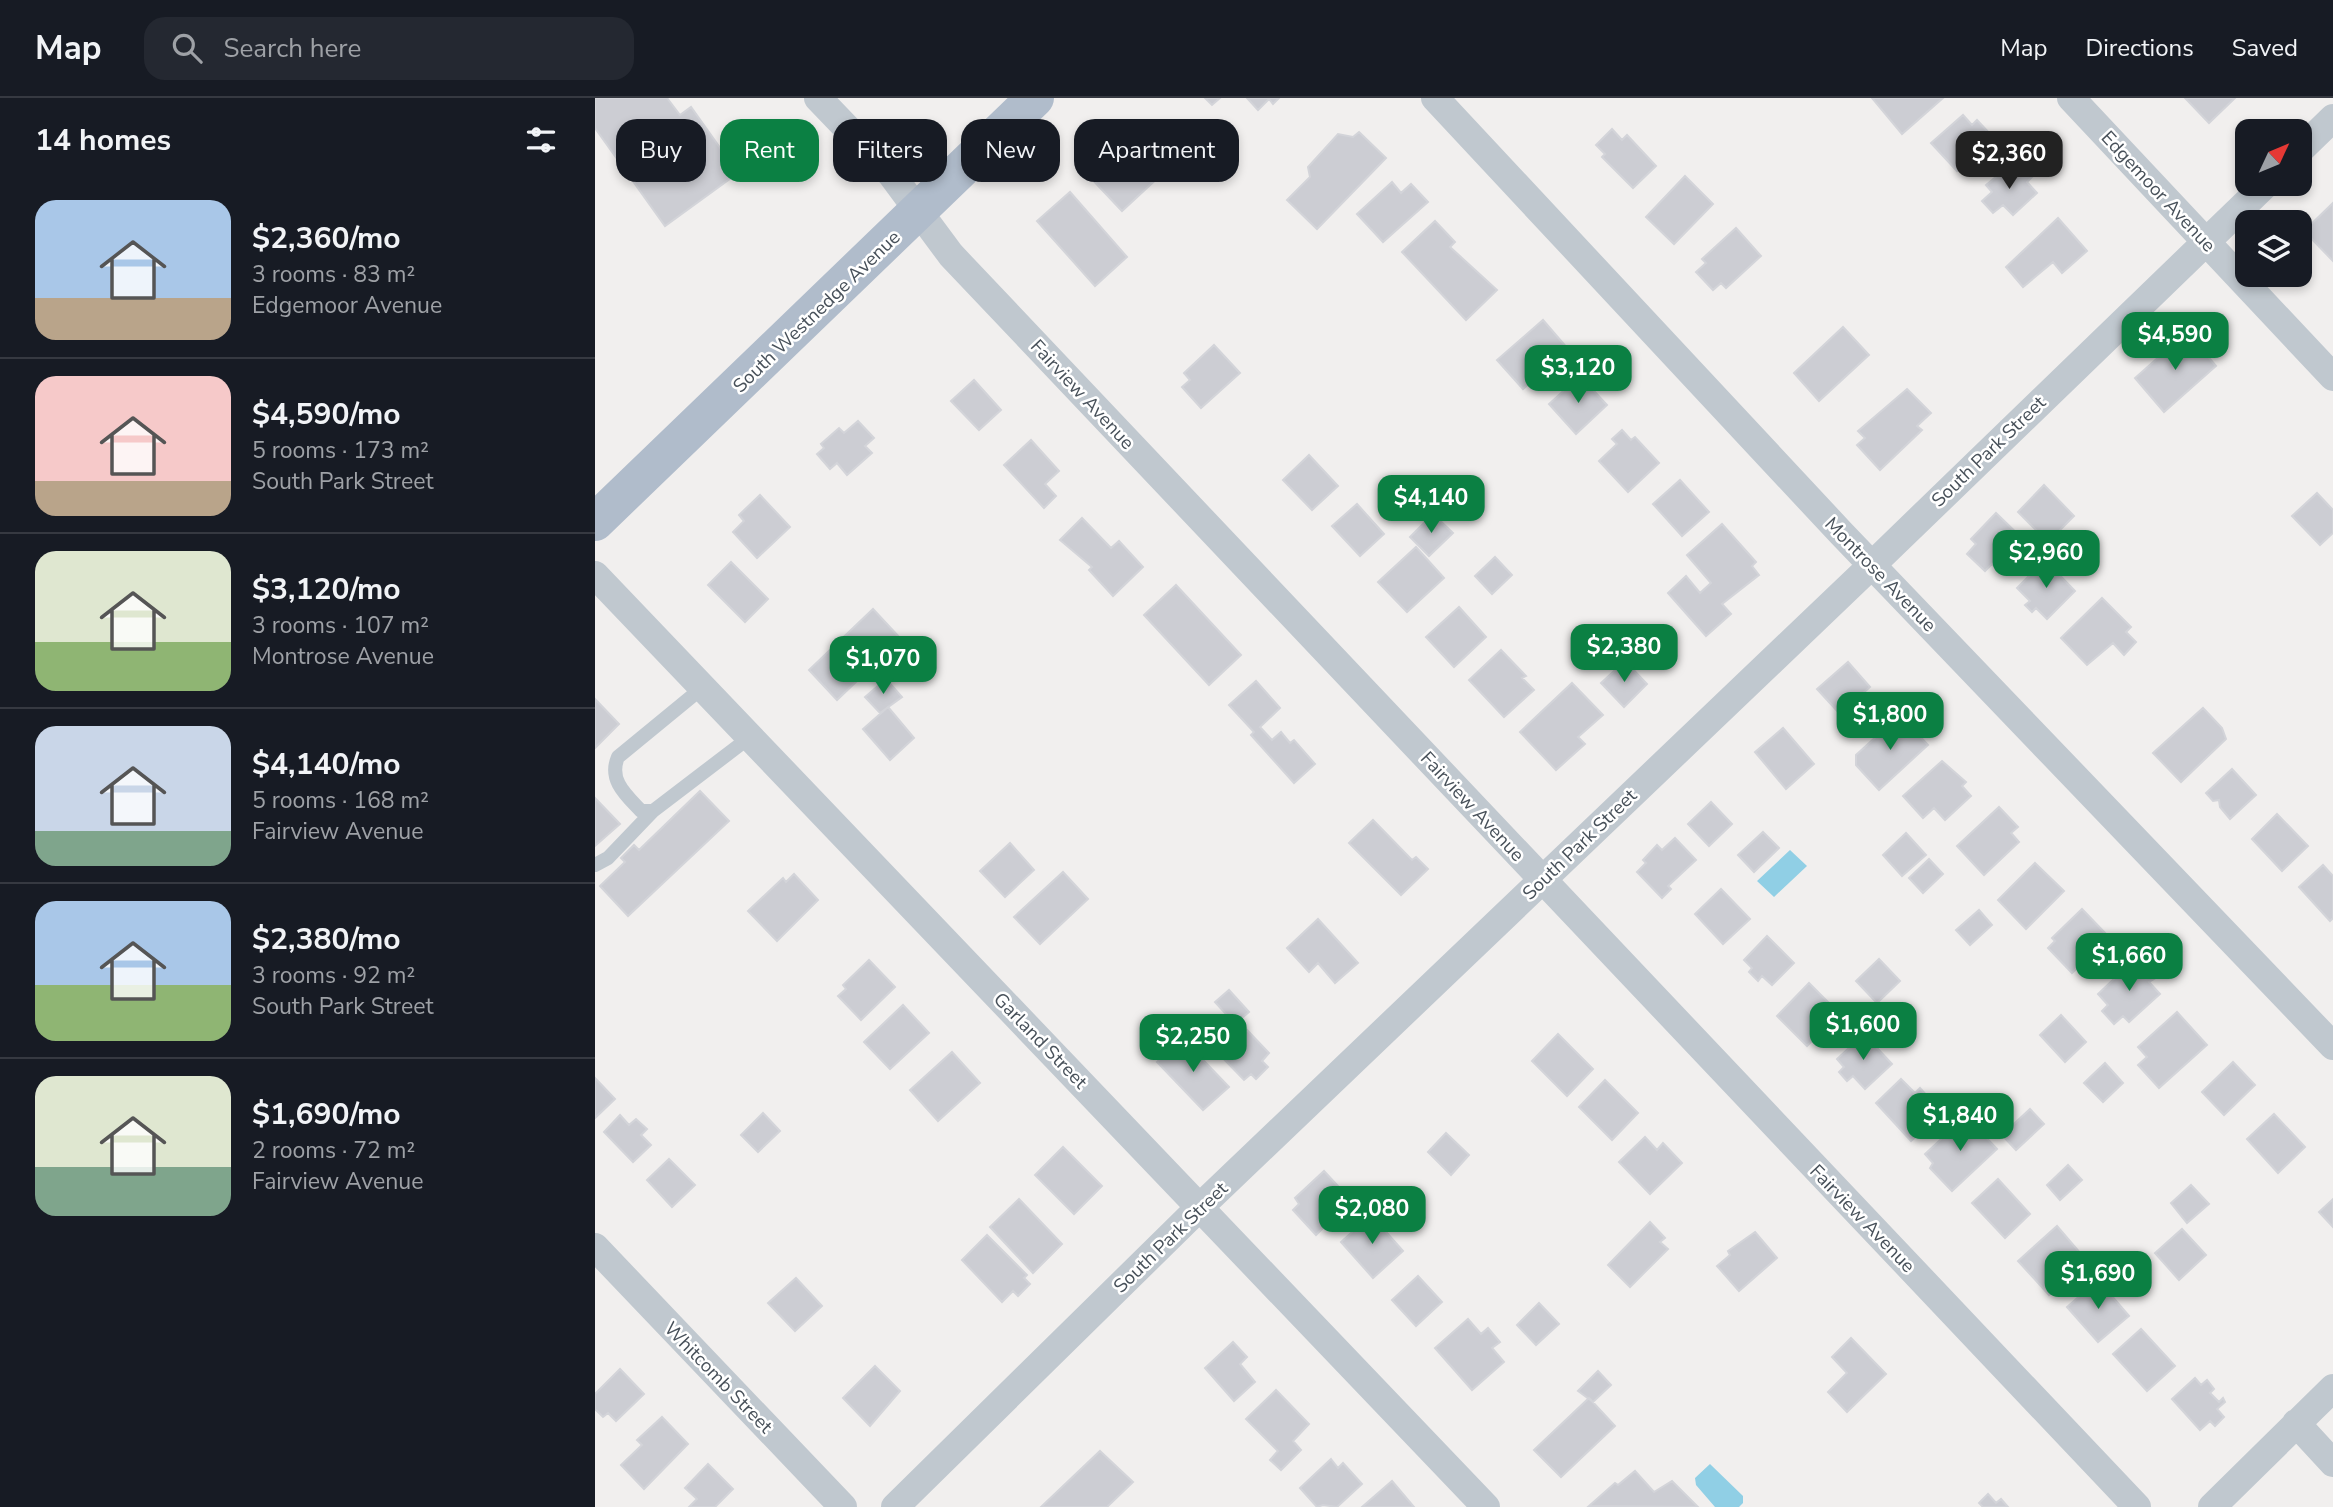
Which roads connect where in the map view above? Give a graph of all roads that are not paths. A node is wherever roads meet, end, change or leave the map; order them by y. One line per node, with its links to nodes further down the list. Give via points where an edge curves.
1 (818, 98): 8 (street, Fairview Avenue)
2 (1035, 98): 8 (main road, South Westnedge Avenue)
3 (1435, 98): 12 (street, Montrose Avenue)
4 (2071, 98): 9 (street, Edgemoor Avenue)
5 (2333, 118): 6 (street)
6 (2312, 138)
7 (2253, 196): 9 (street, South Park Street)
8 (921, 211): 11 (main road, South Westnedge Avenue); 18 (street, Fairview Avenue, via 951,255)
9 (2206, 241): 10 (street, Edgemoor Avenue); 12 (street, South Park Street)
10 (2333, 377)
11 (595, 522)
12 (1873, 565): 18 (street, South Park Street); 19 (street, Montrose Avenue)
13 (595, 575): 14 (street, Garland Street)
14 (702, 688): 15 (street, Garland Street); 16 (lane, via 618,757 613,767 626,796 641,811)
15 (750, 737): 16 (lane); 20 (street, Garland Street)
16 (653, 811): 17 (lane, via 608,858)
17 (595, 865)
18 (1542, 879): 20 (street, South Park Street); 28 (street, Fairview Avenue)
19 (2333, 1046)
20 (1201, 1206): 26 (street, South Park Street); 27 (street, Garland Street)
21 (595, 1247): 25 (street, Whitcomb Street)
22 (2333, 1388): 23 (street)
23 (2296, 1423): 24 (street); 29 (street)
24 (2333, 1463)
25 (843, 1507)
26 (895, 1507)
27 (1486, 1507)
28 (2137, 1507)
29 (2212, 1507)

